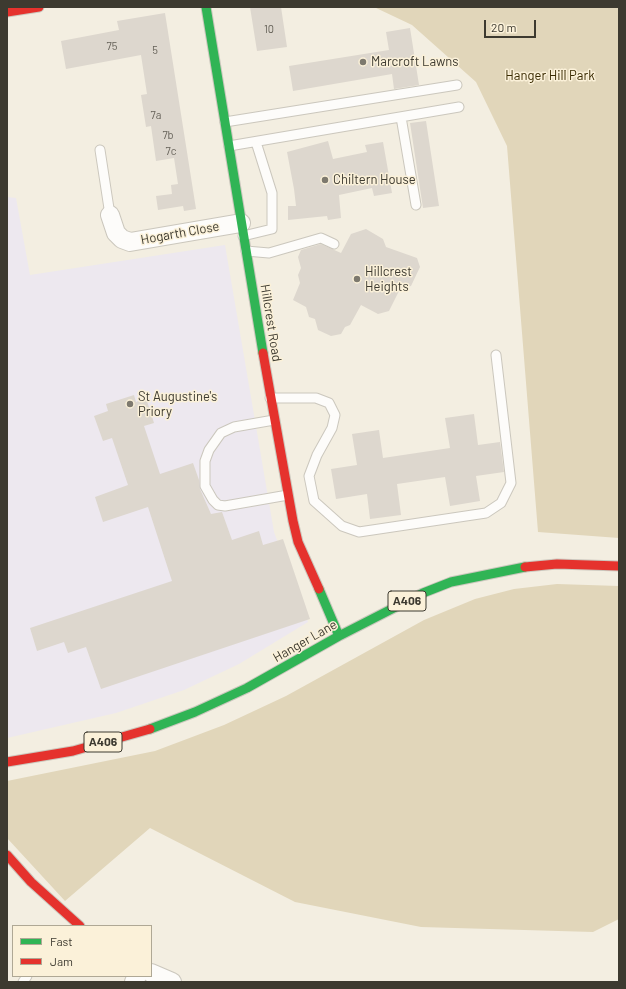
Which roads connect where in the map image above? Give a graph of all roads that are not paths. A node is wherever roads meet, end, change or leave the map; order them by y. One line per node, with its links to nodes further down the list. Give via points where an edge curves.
1 (39, 7): 3 (main road)
2 (206, 7): 7 (main road, Hillcrest Road)
3 (7, 12)
4 (457, 85): 7 (lane)
5 (459, 107): 6 (lane)
6 (402, 117): 8 (lane); 11 (lane)
7 (225, 122): 9 (main road, Hillcrest Road)
8 (256, 142): 9 (lane); 13 (lane, via 272,193 272,229)
9 (229, 146): 13 (main road, Hillcrest Road)
10 (100, 150): 12 (lane)
11 (416, 205)
12 (110, 215): 13 (street, Hogarth Close, via 116,233 130,242)
13 (242, 229): 15 (main road, Hillcrest Road)
14 (334, 244): 15 (lane, via 321,238 269,253)
15 (246, 251): 17 (main road, Hillcrest Road)
16 (496, 355): 17 (lane, via 511,483 501,503 486,513 359,532 342,526 314,501 309,476 316,455 332,428 335,415 328,403 316,398)
17 (270, 398): 18 (main road, Hillcrest Road)
18 (274, 420): 19 (main road, Hillcrest Road); 19 (lane, via 234,427 220,433 205,462 205,486 213,500 218,505 225,506)
19 (288, 496): 21 (main road, Hillcrest Road, via 298,542)
20 (619, 566): 21 (main road, Hanger Lane / A406, via 557,564 511,569 451,582 423,593)
21 (339, 636): 22 (main road, Hanger Lane / A406, via 247,688 152,729 73,751)
22 (7, 762)
23 (7, 856): 24 (main road)
24 (70, 923)
25 (152, 973): 26 (street)
26 (172, 982)

